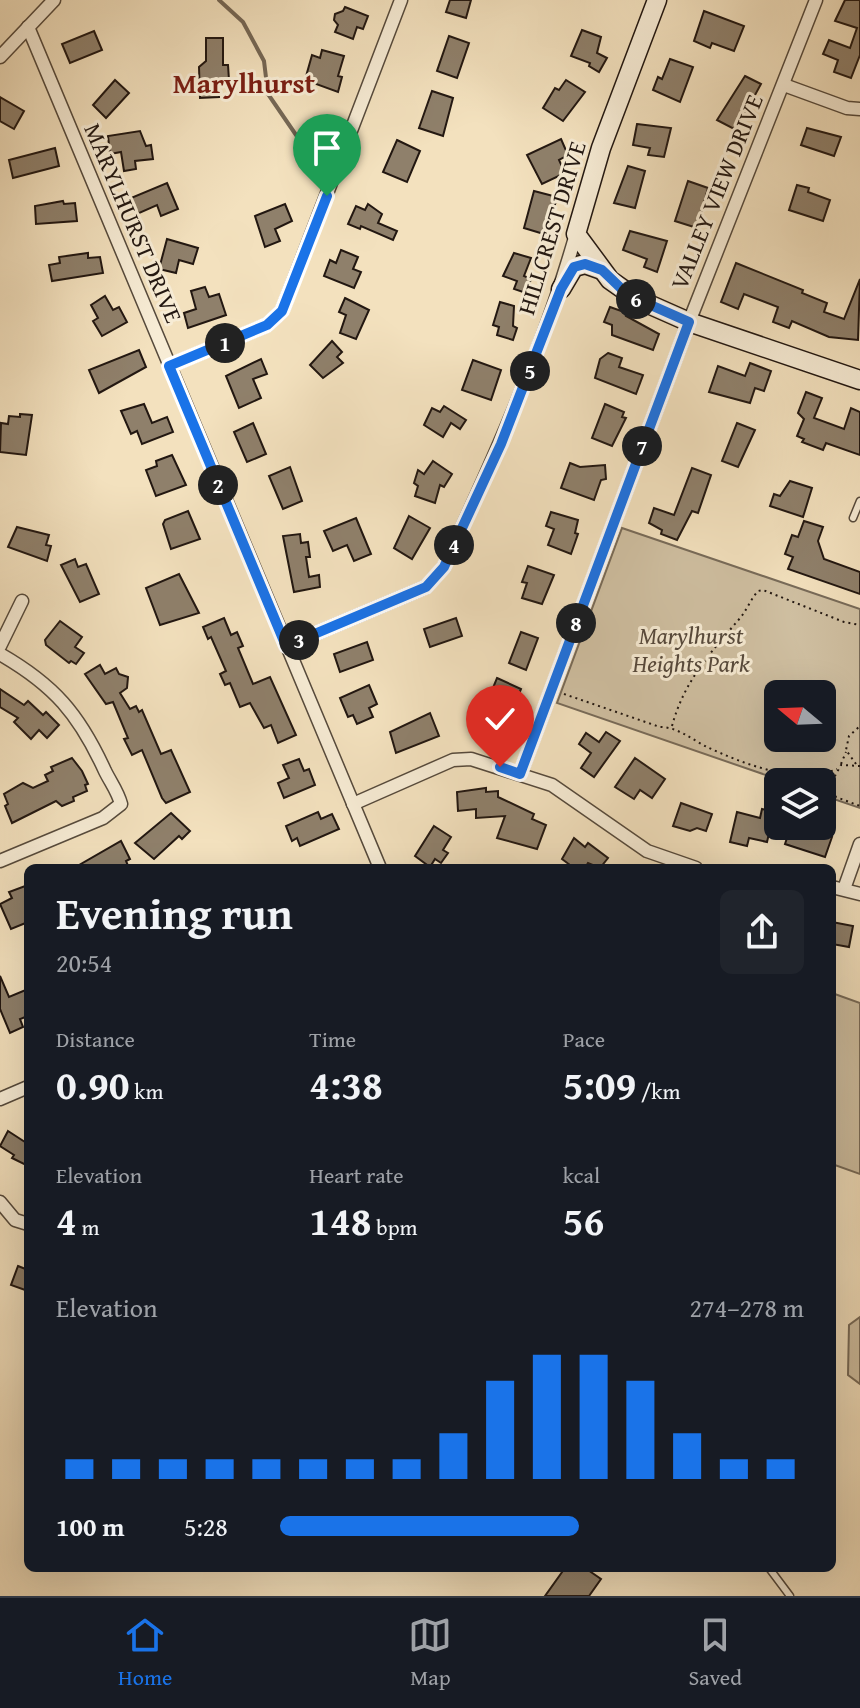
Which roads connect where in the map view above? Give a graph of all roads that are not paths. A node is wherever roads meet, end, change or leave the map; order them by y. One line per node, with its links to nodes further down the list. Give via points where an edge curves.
1 (54, 0): 5 (street)
2 (401, 0): 13 (street, via 282,311 267,325)
3 (657, 0): 9 (street, HILLCREST DRIVE, via 601,148)
4 (816, 0): 7 (street, VALLEY VIEW DRIVE)
5 (28, 27): 6 (street); 13 (street, MARYLHURST DRIVE)
6 (2, 50)
7 (784, 85): 8 (street); 12 (street, VALLEY VIEW DRIVE)
8 (860, 109)
9 (576, 234): 10 (street); 11 (street, HILLCREST DRIVE)
10 (602, 270): 11 (street, via 579,265); 12 (street, via 628,295)
11 (561, 289): 19 (street, HILLCREST DRIVE, via 501,444 436,579)
12 (689, 322): 14 (street); 21 (street, VALLEY VIEW DRIVE)
13 (169, 366): 19 (street, MARYLHURST DRIVE)
14 (860, 380)
15 (860, 501): 16 (lane)
16 (853, 518)
17 (22, 601): 18 (street)
18 (0, 646)
19 (286, 646): 22 (street, MARYLHURST DRIVE)
20 (0, 654): 24 (street, via 45,683 67,705 87,731 121,804 103,818)
21 (520, 774): 22 (street, via 471,759 453,760); 26 (street, via 552,785 647,851)
22 (353, 804): 25 (street, MARYLHURST DRIVE)
23 (860, 844): 27 (street)
24 (0, 861)
25 (378, 864)
26 (684, 864)
27 (838, 888): 28 (street)
28 (860, 894)
29 (24, 1089): 30 (street)
30 (0, 1099)
31 (0, 1202): 32 (street)
32 (24, 1223)
33 (772, 1572): 34 (lane)
34 (790, 1596)

